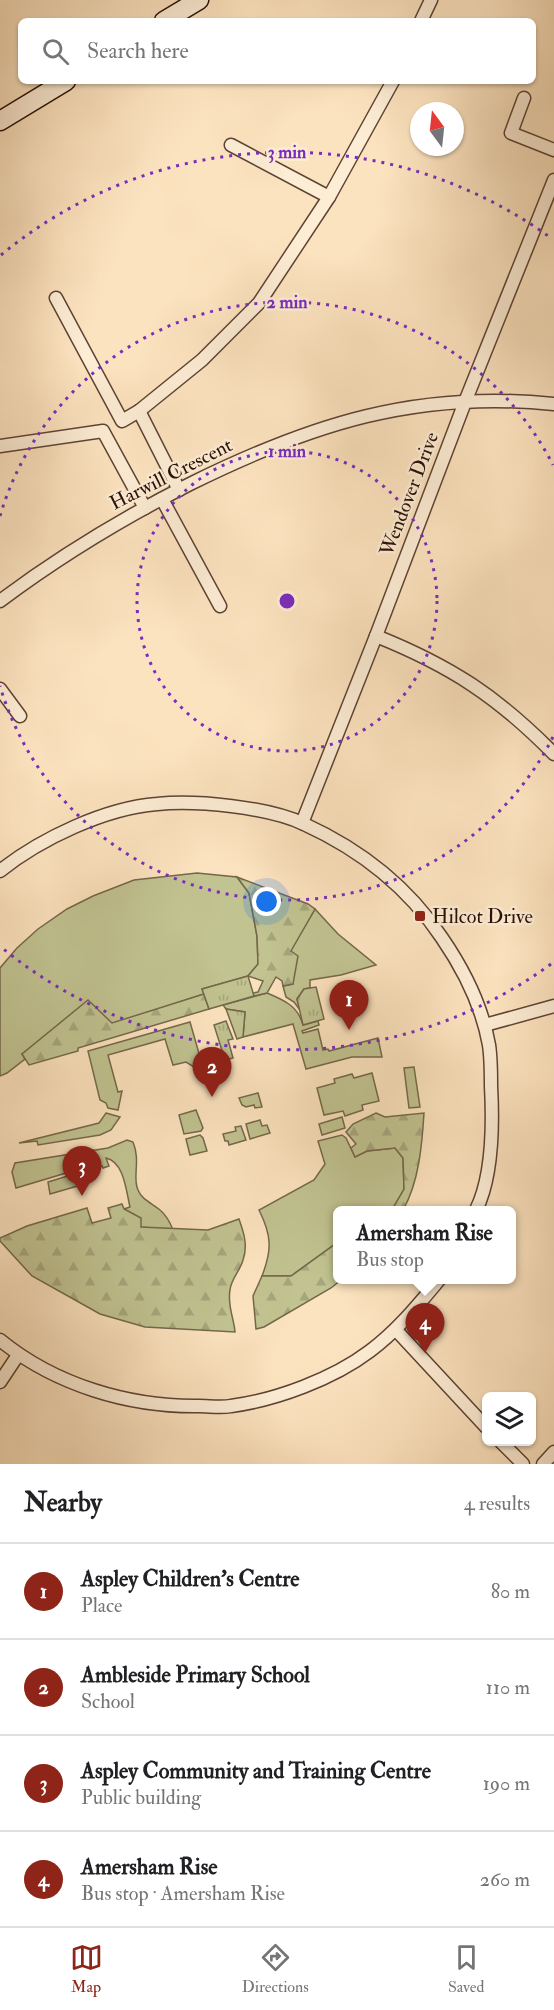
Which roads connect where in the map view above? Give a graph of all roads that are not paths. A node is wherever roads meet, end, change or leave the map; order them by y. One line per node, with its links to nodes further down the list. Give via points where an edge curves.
1 (199, 0): 3 (main road)
2 (431, 0): 4 (street)
3 (169, 18)
4 (422, 18)
5 (61, 84): 8 (main road)
6 (391, 84): 12 (street)
7 (524, 98): 10 (street, via 511,133)
8 (0, 121)
9 (231, 145): 12 (street)
10 (554, 150)
11 (554, 180): 13 (street, Wendover Drive)
12 (329, 197): 17 (street, via 259,303 202,360)
13 (549, 204): 15 (street, Wendover Drive)
14 (56, 298): 17 (street, via 122,421)
15 (465, 402): 16 (street, Harwill Crescent); 19 (street, Harwill Crescent, via 399,409 313,430); 24 (street, Wendover Drive)
16 (554, 404)
17 (139, 411): 19 (street)
18 (0, 446): 21 (street, via 103,431)
19 (179, 490): 20 (street, Harwill Crescent)
20 (162, 499): 21 (street, Harwill Crescent); 23 (street)
21 (145, 508): 22 (street, Harwill Crescent)
22 (0, 601)
23 (220, 606)
24 (376, 636): 27 (street, via 464,678 496,701); 28 (street, Wendover Drive)
25 (0, 689): 26 (street)
26 (21, 716)
27 (554, 754)
28 (302, 823): 29 (street, via 212,804 156,804 116,813 44,840); 31 (street, via 347,847 414,901 462,969)
29 (0, 871)
30 (554, 1006): 31 (street)
31 (485, 1025): 32 (street, via 493,1110 484,1196)
32 (478, 1206)
33 (436, 1284): 34 (street)
34 (396, 1330): 36 (street, via 337,1372 270,1397 230,1406 159,1405 125,1400); 38 (street)
35 (0, 1340): 36 (street)
36 (18, 1355): 37 (street)
37 (0, 1382)
38 (482, 1423)
39 (505, 1446): 41 (street)
40 (554, 1452): 42 (street)
41 (523, 1464)
42 (543, 1464)

